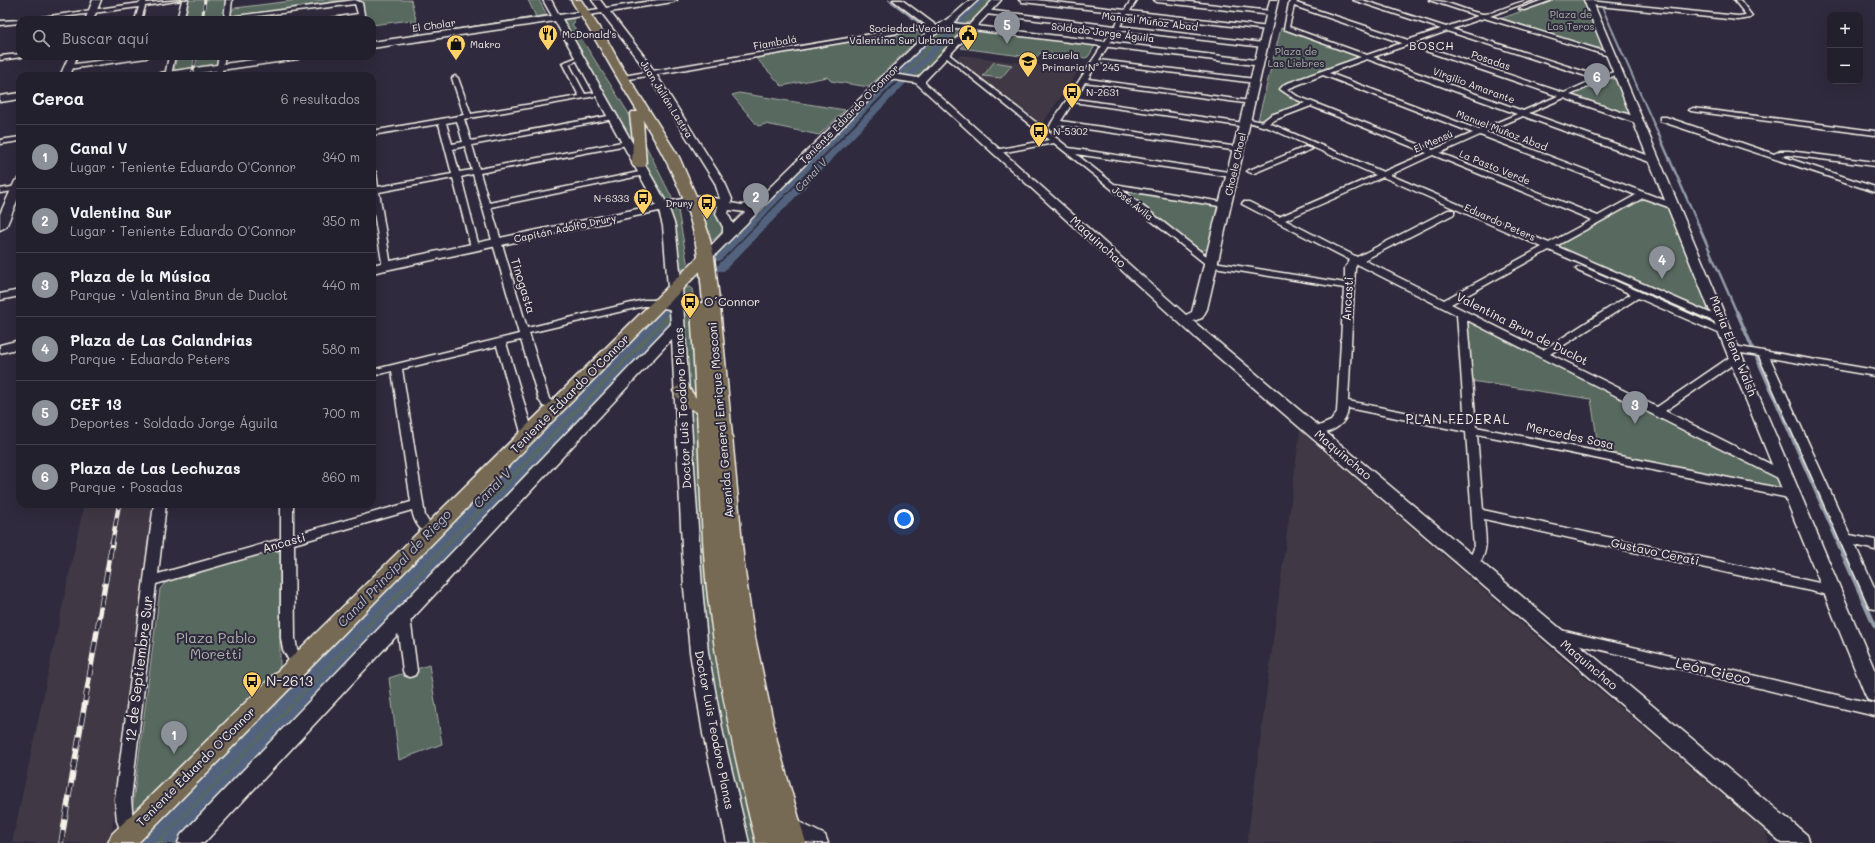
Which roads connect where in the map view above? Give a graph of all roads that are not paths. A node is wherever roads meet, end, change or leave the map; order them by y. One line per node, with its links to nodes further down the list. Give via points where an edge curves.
1 (97, 0): 29 (street)
2 (178, 0): 25 (street)
3 (185, 0): 37 (street)
4 (229, 0): 38 (street)
5 (547, 0): 42 (street)
6 (565, 0): 33 (highway, Avenida General Enrique Mosconi)
7 (576, 0): 33 (highway, Avenida General Enrique Mosconi)
8 (596, 0): 28 (street, Juan Julián Lastra)
9 (673, 0): 28 (street, El Cholar)
10 (897, 0): 47 (street)
11 (974, 0): 46 (street, Teniente Eduardo O'Connor)
12 (998, 0): 30 (street)
13 (1022, 0): 31 (street)
14 (1134, 0): 31 (street)
15 (1157, 0): 32 (street)
16 (1274, 0): 32 (street, Choele Choel)
17 (1356, 0): 51 (street)
18 (1432, 0): 41 (street)
19 (1506, 0): 27 (street)
20 (1530, 0): 27 (street)
21 (1549, 0): 43 (street)
22 (1737, 0): 26 (street, via 1749,16 1747,18)
23 (1294, 1): 53 (street, Posadas); 61 (street, Virgilio Amarante, via 1286,28)
24 (1589, 1): 26 (street); 59 (street, María Elena Walsh)
25 (144, 2): 29 (street); 36 (street)
26 (1604, 2)
27 (1519, 4): 41 (street)
28 (603, 10): 33 (street, El Cholar); 78 (street, Juan Julián Lastra)
29 (93, 11): 34 (street); 35 (street)
30 (986, 12): 48 (street); 49 (street, Manuel Muñoz Abad)
31 (1126, 12): 49 (street); 50 (street)
32 (1271, 13): 50 (street, Choele Choel)
33 (580, 14): 42 (street, El Cholar); 82 (highway, Avenida General Enrique Mosconi); 98 (highway, Avenida General Enrique Mosconi)
34 (55, 16)
35 (91, 16)
36 (139, 16)
37 (181, 16)
38 (227, 16)
39 (250, 16): 40 (street, via 357,2)
40 (362, 16)
41 (1484, 16): 43 (street); 51 (street)
42 (558, 18): 54 (street, El Cholar); 63 (street)
43 (1495, 19): 52 (street); 59 (street)
44 (16, 21): 45 (street)
45 (0, 23)
46 (945, 24): 47 (street, Teniente Eduardo O'Connor); 48 (street, Soldado Jorge Águila)
47 (933, 27): 78 (street, Fiambalá); 79 (street, Teniente Eduardo O'Connor)
48 (972, 27): 55 (street, Soldado Jorge Águila); 58 (street)
49 (1117, 27): 55 (street); 56 (street, Manuel Muñoz Abad)
50 (1267, 28): 56 (street, Choele Choel)
51 (1447, 29): 52 (street); 53 (street)
52 (1457, 32): 57 (street); 83 (street)
53 (1408, 43): 57 (street, Posadas); 61 (street)
54 (376, 44)
55 (1106, 44): 69 (street); 71 (street, Soldado Jorge Águila)
56 (1263, 45): 71 (street, Choele Choel)
57 (1418, 46): 70 (street); 88 (street, Posadas)
58 (946, 54): 84 (street); 110 (street, José Ávila)
59 (1611, 55): 77 (street, María Elena Walsh)
60 (16, 56): 62 (street)
61 (1367, 57): 70 (street, Virgilio Amarante); 76 (street)
62 (0, 58)
63 (580, 58): 87 (street); 90 (street, via 565,62)
64 (72, 60): 72 (street)
65 (109, 60): 72 (street)
66 (170, 60): 74 (street)
67 (221, 60): 75 (street)
68 (278, 60): 75 (street)
69 (1095, 61): 85 (street); 86 (street)
70 (1377, 61): 80 (street); 97 (street, Virgilio Amarante)
71 (1259, 62): 86 (street, Choele Choel)
72 (69, 67): 73 (street)
73 (67, 72)
74 (165, 72)
75 (219, 72)
76 (1324, 72): 80 (street, Manuel Muñoz Abad); 91 (street, via 1283,88)
77 (1618, 72): 83 (street, El Mensú); 103 (street, María Elena Walsh)
78 (651, 73): 82 (street, Fiambalá); 142 (street, Juan Julián Lastra, via 720,183 726,199)
79 (887, 76): 84 (street); 139 (street, Teniente Eduardo O'Connor)
80 (1333, 76): 91 (street, via 1294,90 1292,93); 108 (street, Manuel Muñoz Abad)
81 (455, 78): 99 (street, Tinogasta)
82 (623, 78): 137 (highway, Avenida General Enrique Mosconi, via 672,157)
83 (1601, 79): 88 (street, El Mensú)
84 (920, 80): 119 (street, Maquinchao, via 921,84)
85 (1083, 80): 93 (street); 94 (street)
86 (1255, 81): 94 (street, Choele Choel)
87 (600, 94): 90 (street); 100 (street)
88 (1563, 95): 97 (street, El Mensú); 103 (street, Posadas)
89 (16, 97): 92 (street)
90 (582, 97): 99 (street)
91 (1296, 97): 95 (street, La Pasto Verde)
92 (0, 99)
93 (1070, 100): 104 (street); 105 (street, Eduardo Peters)
94 (1250, 102): 105 (street, Choele Choel)
95 (1312, 103): 106 (street, via 1274,117); 120 (street, La Pasto Verde)
96 (1693, 110): 109 (street)
97 (1522, 113): 108 (street, El Mensú); 122 (street, Virgilio Amarante)
98 (636, 115): 124 (highway); 137 (highway, Avenida General Enrique Mosconi)
99 (464, 117): 102 (street); 114 (street, Tinogasta)
100 (613, 117): 113 (street); 114 (street)
101 (1663, 119): 121 (street)
102 (442, 121): 107 (street); 115 (street)
103 (1639, 121): 122 (street, María Elena Walsh)
104 (1056, 122): 110 (street); 116 (street)
105 (1245, 122): 106 (street, Eduardo Peters); 116 (street, Choele Choel)
106 (1266, 124): 117 (street, Eduardo Peters, via 1277,135); 129 (street, Eduardo Peters)
107 (376, 132)
108 (1479, 132): 120 (street, El Mensú); 136 (street, Manuel Muñoz Abad)
109 (1875, 133)
110 (1051, 138): 118 (street, José Ávila); 119 (street)
111 (16, 140): 112 (street)
112 (0, 142)
113 (627, 142): 124 (street); 126 (street)
114 (468, 144): 115 (street); 126 (street, Tinogasta)
115 (449, 147): 127 (street)
116 (1238, 149): 128 (street, Choele Choel)
117 (1308, 149): 125 (street); 129 (street, Eduardo Peters)
118 (1066, 150): 128 (street); 131 (street, José Ávila)
119 (998, 152): 168 (street, Maquinchao)
120 (1433, 152): 129 (street, El Mensú); 148 (street, La Pasto Verde)
121 (1774, 156): 123 (street, via 1786,152); 134 (street)
122 (1655, 161): 143 (street, María Elena Walsh)
123 (1875, 164)
124 (642, 169): 141 (street); 144 (street)
125 (1251, 171)
126 (476, 172): 127 (street); 141 (street, Tinogasta)
127 (456, 175): 133 (street); 152 (street)
128 (1232, 175): 140 (street, Choele Choel)
129 (1379, 176): 146 (street, Eduardo Peters); 147 (street, El Mensú); 153 (street, Eduardo Peters)
130 (16, 185): 135 (street)
131 (1111, 186): 140 (street); 156 (street, José Ávila)
132 (16, 189): 149 (street)
133 (376, 190)
134 (1875, 190)
135 (0, 191)
136 (1643, 195): 143 (street, Manuel Muñoz Abad); 148 (street)
137 (686, 202): 142 (street, Capitán Adolfo Drury, via 705,199); 144 (street, Capitán Adolfo Drury); 155 (highway, Avenida General Enrique Mosconi, via 688,226)
138 (1246, 204): 147 (street, Valentina Brun de Duclot)
139 (757, 205): 142 (street, Capitán Adolfo Drury, via 742,210); 150 (street, Teniente Eduardo O'Connor)
140 (1225, 205): 156 (street, Choele Choel)
141 (486, 206): 151 (street, Tinogasta)
142 (725, 206): 150 (street, via 722,214 729,227)
143 (1674, 206): 169 (street, María Elena Walsh)
144 (663, 207): 151 (street, Capitán Adolfo Drury); 159 (street, via 668,221)
145 (376, 208): 157 (street)
146 (1451, 212): 153 (street, Eduardo Peters); 154 (street, Ancasti)
147 (1279, 220): 154 (street, Valentina Brun de Duclot)
148 (1598, 220): 153 (street)
149 (0, 227)
150 (729, 233): 155 (street, Teniente Eduardo O'Connor)
151 (496, 243): 152 (street, Capitán Adolfo Drury); 170 (street, Tinogasta)
152 (475, 247): 157 (street, Capitán Adolfo Drury)
153 (1544, 249): 163 (street, Eduardo Peters); 165 (street); 169 (street, Eduardo Peters)
154 (1357, 260): 160 (street, Ancasti, via 1350,266); 165 (street, Valentina Brun de Duclot)
155 (701, 262): 159 (street, via 682,273); 161 (main road, Teniente Eduardo O'Connor); 185 (highway, Avenida General Enrique Mosconi); 210 (highway, Avenida General Enrique Mosconi, via 712,306 740,628 765,745)
156 (1211, 264): 160 (street, José Ávila); 168 (street, Choele Choel, via 1199,312)
157 (386, 266): 158 (street, Capitán Adolfo Drury)
158 (376, 268)
159 (674, 268): 161 (street)
160 (1349, 286): 183 (street, Ancasti)
161 (676, 288): 166 (main road, Teniente Eduardo O'Connor)
162 (16, 294): 164 (street)
163 (1638, 294): 169 (street, Eduardo Peters); 177 (street)
164 (0, 297)
165 (1444, 304): 167 (street, Valentina Brun de Duclot)
166 (672, 312): 170 (street, via 652,302); 174 (street, Teniente Eduardo O'Connor); 175 (street, Doctor Luis Teodoro Planas); 184 (main road, Teniente Eduardo O'Connor)
167 (1462, 313): 177 (street, Valentina Brun de Duclot); 187 (street)
168 (1185, 320): 188 (street, Maquinchao)
169 (1725, 328): 176 (street, María Elena Walsh)
170 (524, 334): 171 (street); 184 (street, Tinogasta, via 544,400)
171 (501, 342): 179 (street); 189 (street)
172 (16, 345): 173 (street)
173 (0, 349)
174 (654, 352): 175 (street, via 668,348); 204 (street, Teniente Eduardo O'Connor)
175 (680, 352): 182 (street, Doctor Luis Teodoro Planas)
176 (1735, 353): 178 (street); 186 (street); 190 (street, María Elena Walsh)
177 (1543, 354): 186 (street, Valentina Brun de Duclot)
178 (1763, 354): 181 (street); 197 (street, María Elena Walsh)
179 (397, 367): 180 (street); 192 (street)
180 (376, 372)
181 (1875, 373)
182 (682, 391): 185 (highway, via 689,403); 213 (street, Doctor Luis Teodoro Planas, via 699,652 713,734)
183 (1342, 403): 187 (street, Mercedes Sosa); 188 (street, Ancasti, via 1338,421)
184 (556, 408): 189 (main road, Teniente Eduardo O'Connor)
185 (706, 409): 214 (highway, Avenida General Enrique Mosconi, via 717,577 727,659 747,754)
186 (1657, 412): 190 (street, Valentina Brun de Duclot)
187 (1470, 429): 191 (street, Mercedes Sosa); 195 (street)
188 (1316, 432): 200 (street, Maquinchao)
189 (528, 436): 196 (main road, Teniente Eduardo O'Connor)
190 (1786, 477): 191 (street, María Elena Walsh)
191 (1794, 495): 202 (street, María Elena Walsh)
192 (418, 504): 196 (street, via 421,520); 198 (street, Ancasti)
193 (159, 508): 201 (street, 12 de Septiembre Sur)
194 (287, 508): 198 (street)
195 (1477, 514): 200 (street, via 1480,550); 202 (street, Gustavo Cerati)
196 (432, 531): 206 (main road, Teniente Eduardo O'Connor)
197 (1846, 539): 199 (street); 203 (street, María Elena Walsh)
198 (287, 542): 201 (street, Ancasti); 206 (street, via 288,638 290,650)
199 (1875, 545)
200 (1471, 564): 205 (street, Maquinchao)
201 (150, 581): 211 (street, 12 de Septiembre Sur, via 123,799)
202 (1833, 591): 208 (street, María Elena Walsh)
203 (1875, 604)
204 (403, 617): 207 (street); 212 (street, Teniente Eduardo O'Connor)
205 (1552, 633): 209 (street, León Gieco); 216 (street, Maquinchao)
206 (298, 665): 211 (main road, Teniente Eduardo O'Connor)
207 (410, 671)
208 (1875, 694)
209 (1875, 710)
210 (789, 835): 215 (street)
211 (125, 838)
212 (189, 843)
213 (738, 843)
214 (770, 843)
215 (817, 843)
216 (1799, 843)

